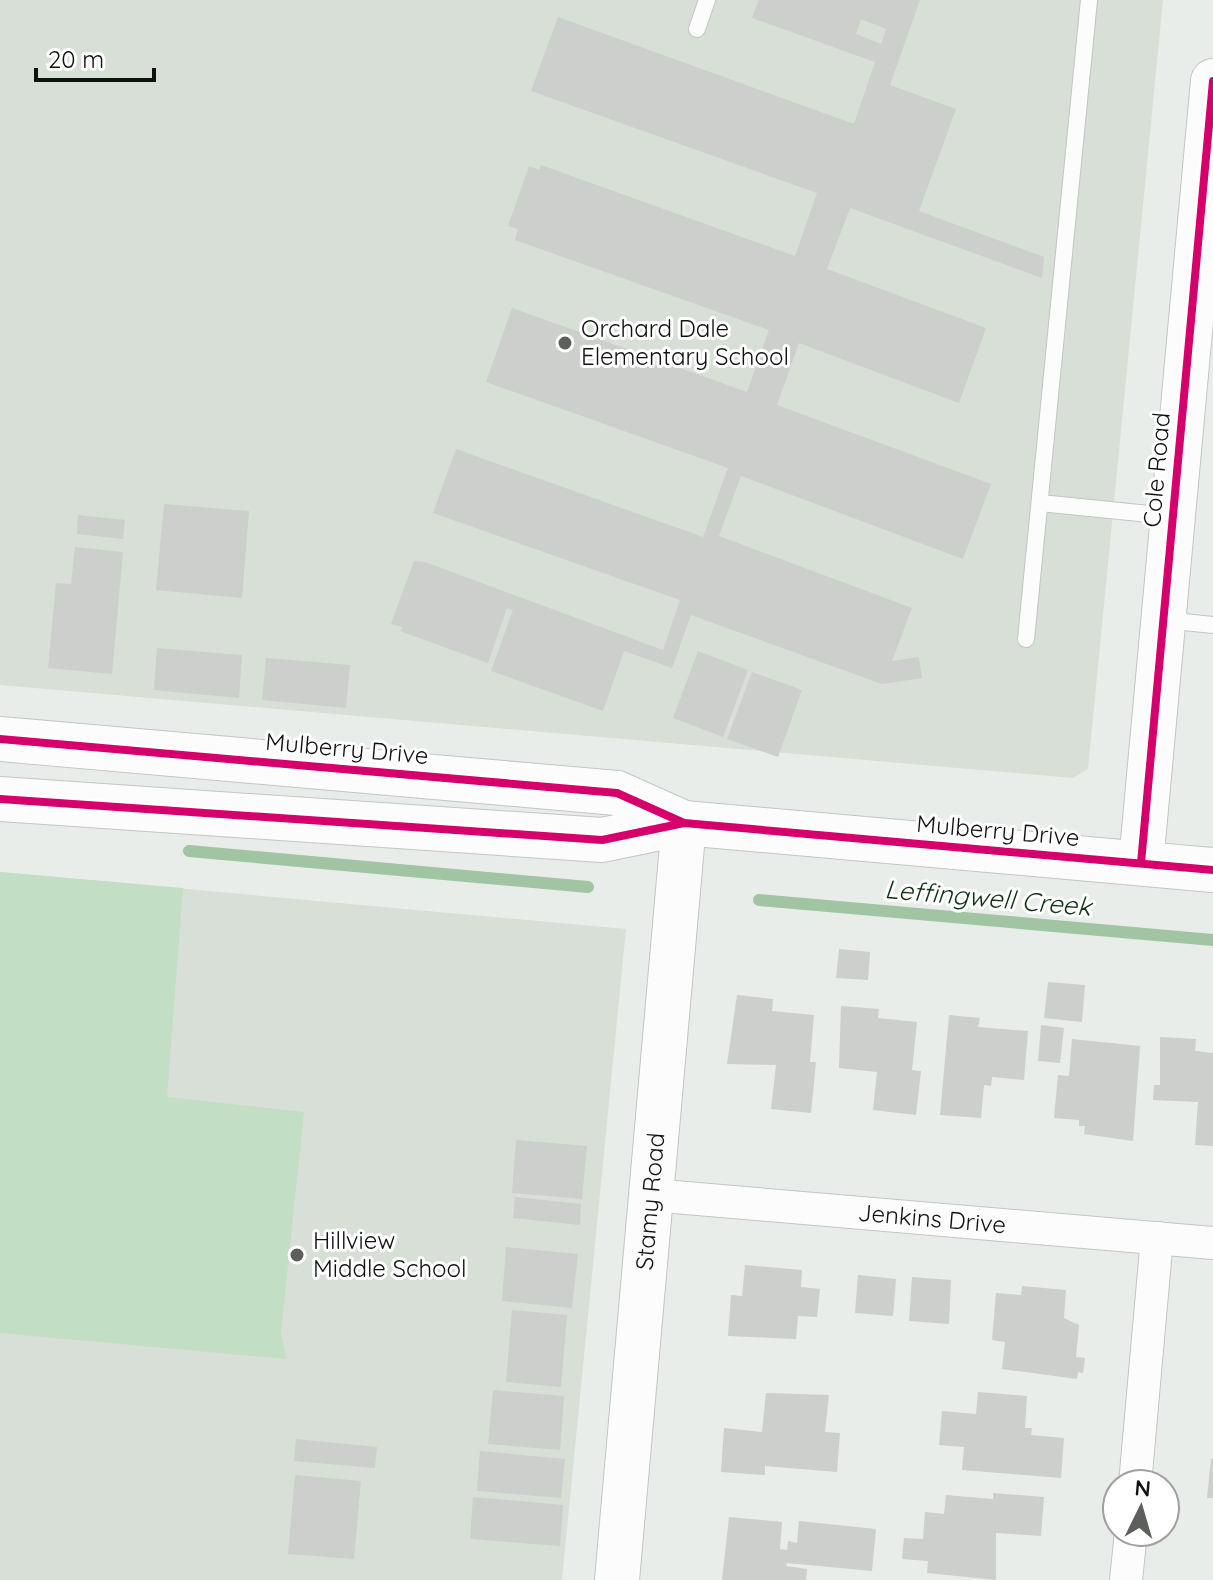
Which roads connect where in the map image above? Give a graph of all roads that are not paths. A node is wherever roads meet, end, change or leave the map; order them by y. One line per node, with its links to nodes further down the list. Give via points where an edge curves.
1 (707, 0): 3 (lane)
2 (1089, 0): 5 (lane)
3 (697, 29)
4 (1213, 81): 6 (street, Cole Road)
5 (1040, 503): 6 (lane); 9 (lane)
6 (1173, 516): 7 (street, Cole Road)
7 (1163, 620): 8 (lane); 13 (street, Cole Road)
8 (1213, 625)
9 (1026, 639)
10 (0, 739): 12 (street, Mulberry Drive, via 617,793)
11 (0, 799): 12 (street, Mulberry Drive, via 602,840)
12 (684, 823): 13 (street, Mulberry Drive); 15 (street, Stamy Road)
13 (1141, 863): 14 (street, Mulberry Drive)
14 (1213, 870)
15 (651, 1195): 16 (street, Jenkins Drive); 20 (street, Stamy Road)
16 (1157, 1238): 17 (street, Jenkins Drive); 18 (street)
17 (1213, 1243)
18 (1136, 1468)
19 (1129, 1548): 21 (street)
20 (617, 1580)
21 (1126, 1580)

